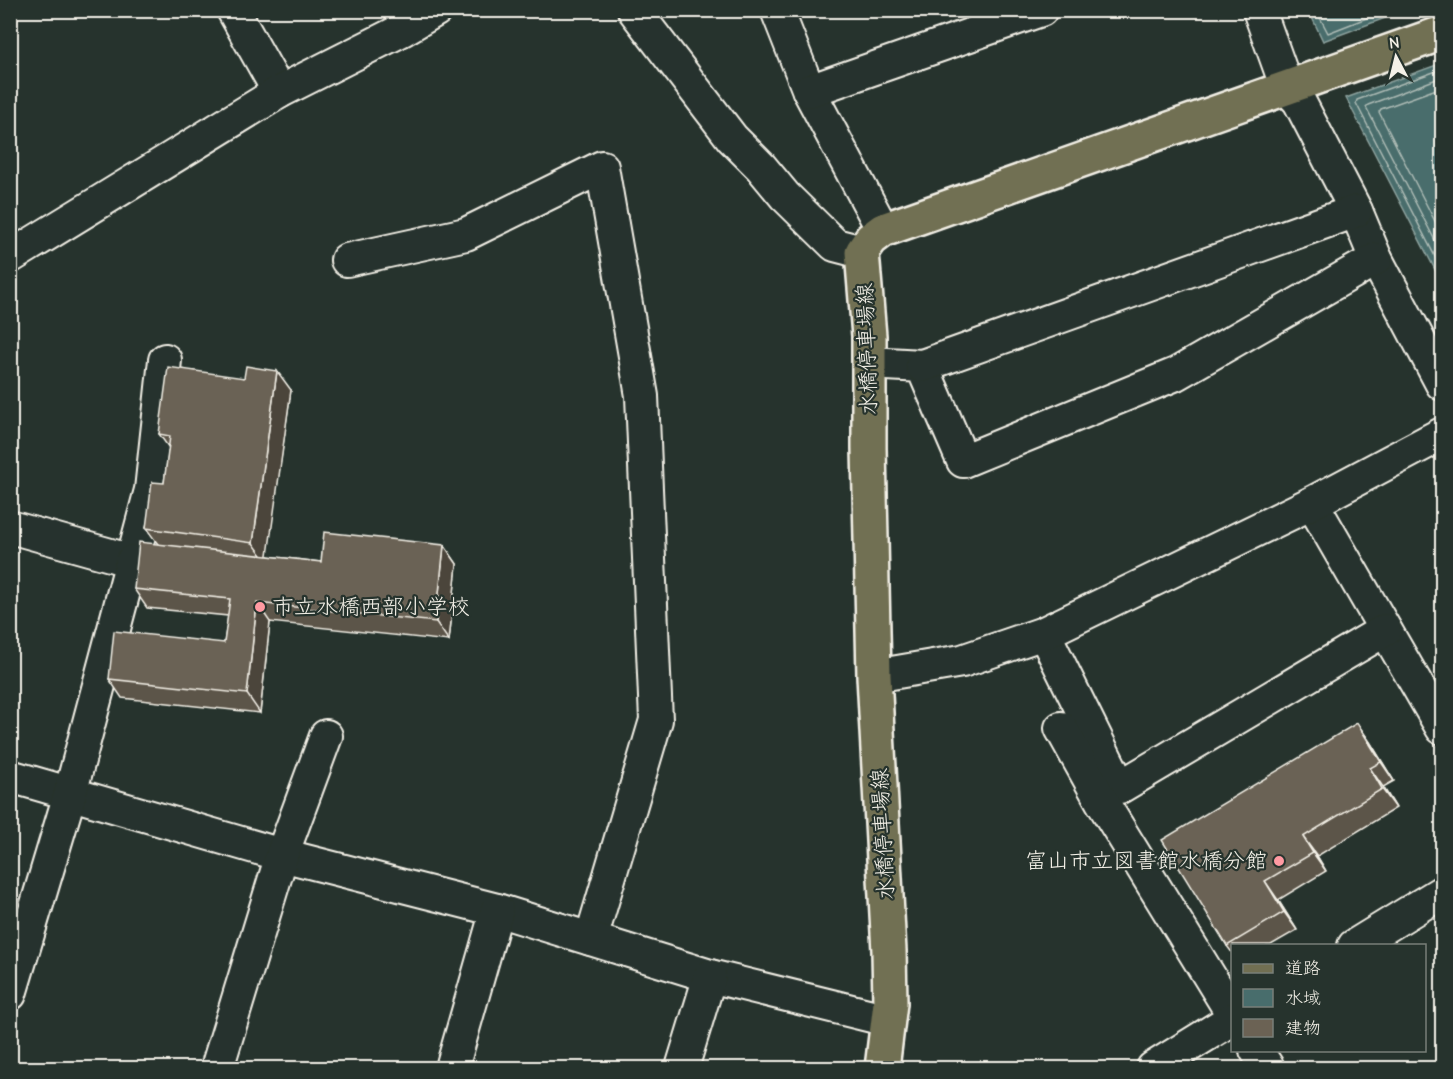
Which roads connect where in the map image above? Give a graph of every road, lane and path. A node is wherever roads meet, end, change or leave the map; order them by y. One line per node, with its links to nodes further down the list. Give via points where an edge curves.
1 (233, 10): 11 (street)
2 (436, 10): 7 (street)
3 (634, 10): 13 (street, via 732,138 784,196 835,245)
4 (1041, 10): 10 (street)
5 (1259, 10): 9 (street)
6 (786, 13): 10 (street)
7 (396, 20): 11 (street)
8 (1443, 33): 9 (main road)
9 (1301, 83): 12 (street, via 1299,101); 13 (main road)
10 (808, 91): 13 (street)
11 (279, 92): 14 (street)
12 (1356, 211): 15 (street); 19 (street)
13 (873, 241): 18 (main road, 水橋停車場線)
14 (10, 257)
15 (1376, 259): 19 (street, via 1176,374 963,461); 20 (street)
16 (347, 260): 37 (street, via 465,234 602,167 642,396 656,720)
17 (165, 360): 24 (street, via 151,490)
18 (869, 363): 19 (street); 27 (main road, 水橋停車場線)
19 (922, 366)
20 (1443, 384)
21 (1443, 434): 22 (street)
22 (1312, 503): 25 (street); 26 (street)
23 (10, 527): 24 (street)
24 (132, 561): 33 (street)
25 (1385, 630): 29 (street); 32 (street)
26 (1044, 633): 27 (street, via 962,661); 32 (street)
27 (874, 676): 42 (main road, 水橋停車場線, via 889,951)
28 (1061, 728): 32 (street)
29 (1443, 728)
30 (326, 736): 34 (street)
31 (10, 776): 33 (street)
32 (1110, 793): 41 (street)
33 (70, 794): 34 (street); 40 (street)
34 (282, 855): 36 (street); 45 (street)
35 (1443, 892): 38 (street)
36 (497, 910): 37 (street); 46 (street)
37 (591, 939): 39 (street)
38 (1356, 944)
39 (710, 976): 42 (street); 47 (street)
40 (10, 994)
41 (1231, 1010)
42 (888, 1020): 48 (main road, 水橋停車場線)
43 (1231, 1020): 49 (street)
44 (1257, 1052): 50 (street)
45 (217, 1068)
46 (453, 1068)
47 (682, 1068)
48 (882, 1068)
49 (1153, 1068)
50 (1268, 1068)

